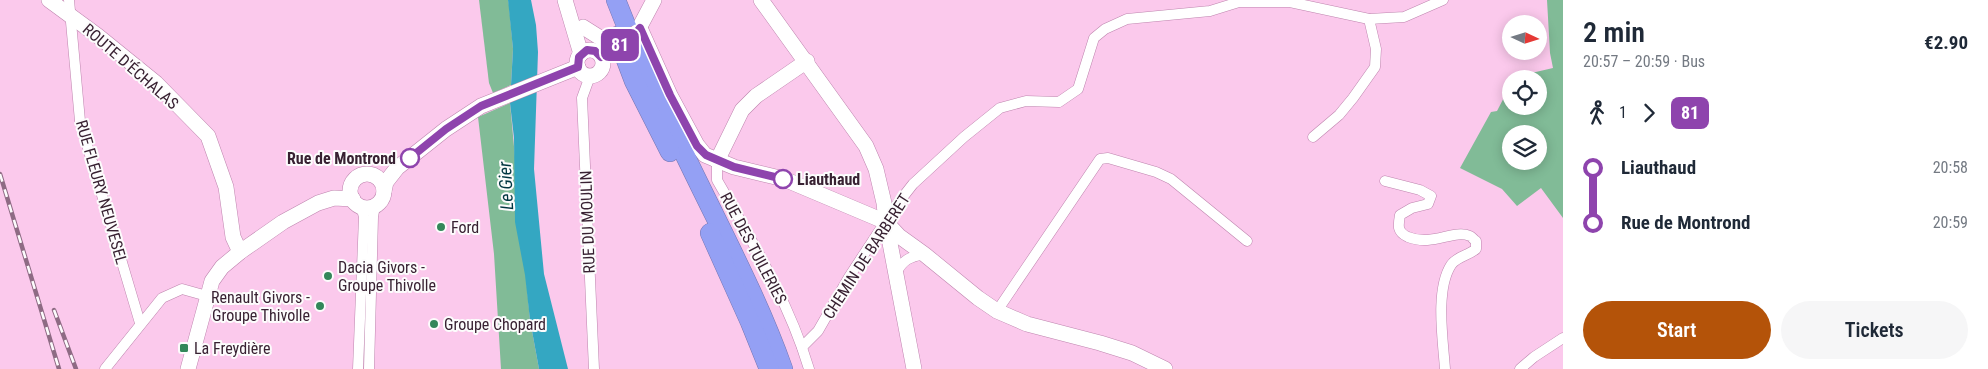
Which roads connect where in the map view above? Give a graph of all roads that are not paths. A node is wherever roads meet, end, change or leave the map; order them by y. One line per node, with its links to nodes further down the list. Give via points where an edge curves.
1 (49, 0): 9 (main road, ROUTE D'ÉCHALAS)
2 (565, 0): 13 (main road)
3 (574, 0): 11 (main road)
4 (603, 0): 39 (highway, via 634,81 691,192)
5 (616, 0): 40 (highway, via 648,77 742,269)
6 (654, 0): 12 (main road)
7 (762, 0): 14 (main road)
8 (1443, 0): 10 (street, CHEMIN DE BARBERET, via 1404,17)
9 (70, 8): 26 (main road, ROUTE D'ÉCHALAS, via 156,83 208,136 226,187 233,237); 31 (street, RUE FLEURY NEUVESEL, via 80,121)
10 (1369, 19): 15 (street, via 1376,49 1374,67 1339,115); 24 (street, CHEMIN DE BARBERET, via 1290,2 1239,2 1210,11 1127,19 1094,38 1078,89 1059,102 1026,101 1000,108 913,184)
11 (583, 27): 13 (main road); 13 (main road, via 602,39)
12 (637, 30): 13 (main road, bridge); 16 (main road, via 697,146)
13 (594, 57): 17 (main road, via 493,101 446,129); 38 (street, RUE DU MOULIN, via 582,98)
14 (807, 61): 16 (main road, via 756,96 742,110); 24 (main road, via 866,146 876,169)
15 (1313, 137)
16 (717, 161): 24 (main road, via 784,179); 33 (street, RUE DES TUILERIES, via 717,180 781,296)
17 (397, 168): 18 (main road); 21 (main road, via 386,182)
18 (371, 174): 20 (main road, via 360,176); 21 (main road, via 380,180)
19 (1385, 181): 44 (street, via 1420,190 1430,196 1428,204 1400,215 1398,227 1402,234 1416,240 1430,241 1456,235 1470,236 1476,241 1476,249 1457,258 1446,278 1441,302)
20 (352, 183): 22 (main road); 23 (main road, via 351,195)
21 (384, 191): 23 (main road, via 380,202)
22 (318, 202): 23 (main road, via 334,198); 26 (main road)
23 (363, 204): 36 (street); 37 (street, via 373,217)
24 (886, 222): 27 (main road, via 898,236); 28 (main road); 33 (street, CHEMIN DE BARBERET, via 818,331)
25 (1247, 241): 30 (street, via 1171,179 1108,158 1100,159)
26 (240, 252): 29 (main road, via 222,267)
27 (924, 254): 28 (street, via 909,257); 30 (main road)
28 (896, 274): 42 (main road)
29 (207, 296): 31 (street, via 188,290 176,291 162,298); 35 (main road)
30 (997, 311): 43 (main road, via 1027,324 1132,353)
31 (140, 323): 34 (street)
32 (1563, 338): 45 (street)
33 (802, 347): 41 (street, RUE DES TUILERIES)
34 (105, 369)
35 (188, 369)
36 (358, 369)
37 (369, 369)
38 (594, 369)
39 (769, 369)
40 (783, 369)
41 (809, 369)
42 (914, 369)
43 (1165, 369)
44 (1445, 369)
45 (1520, 369)

